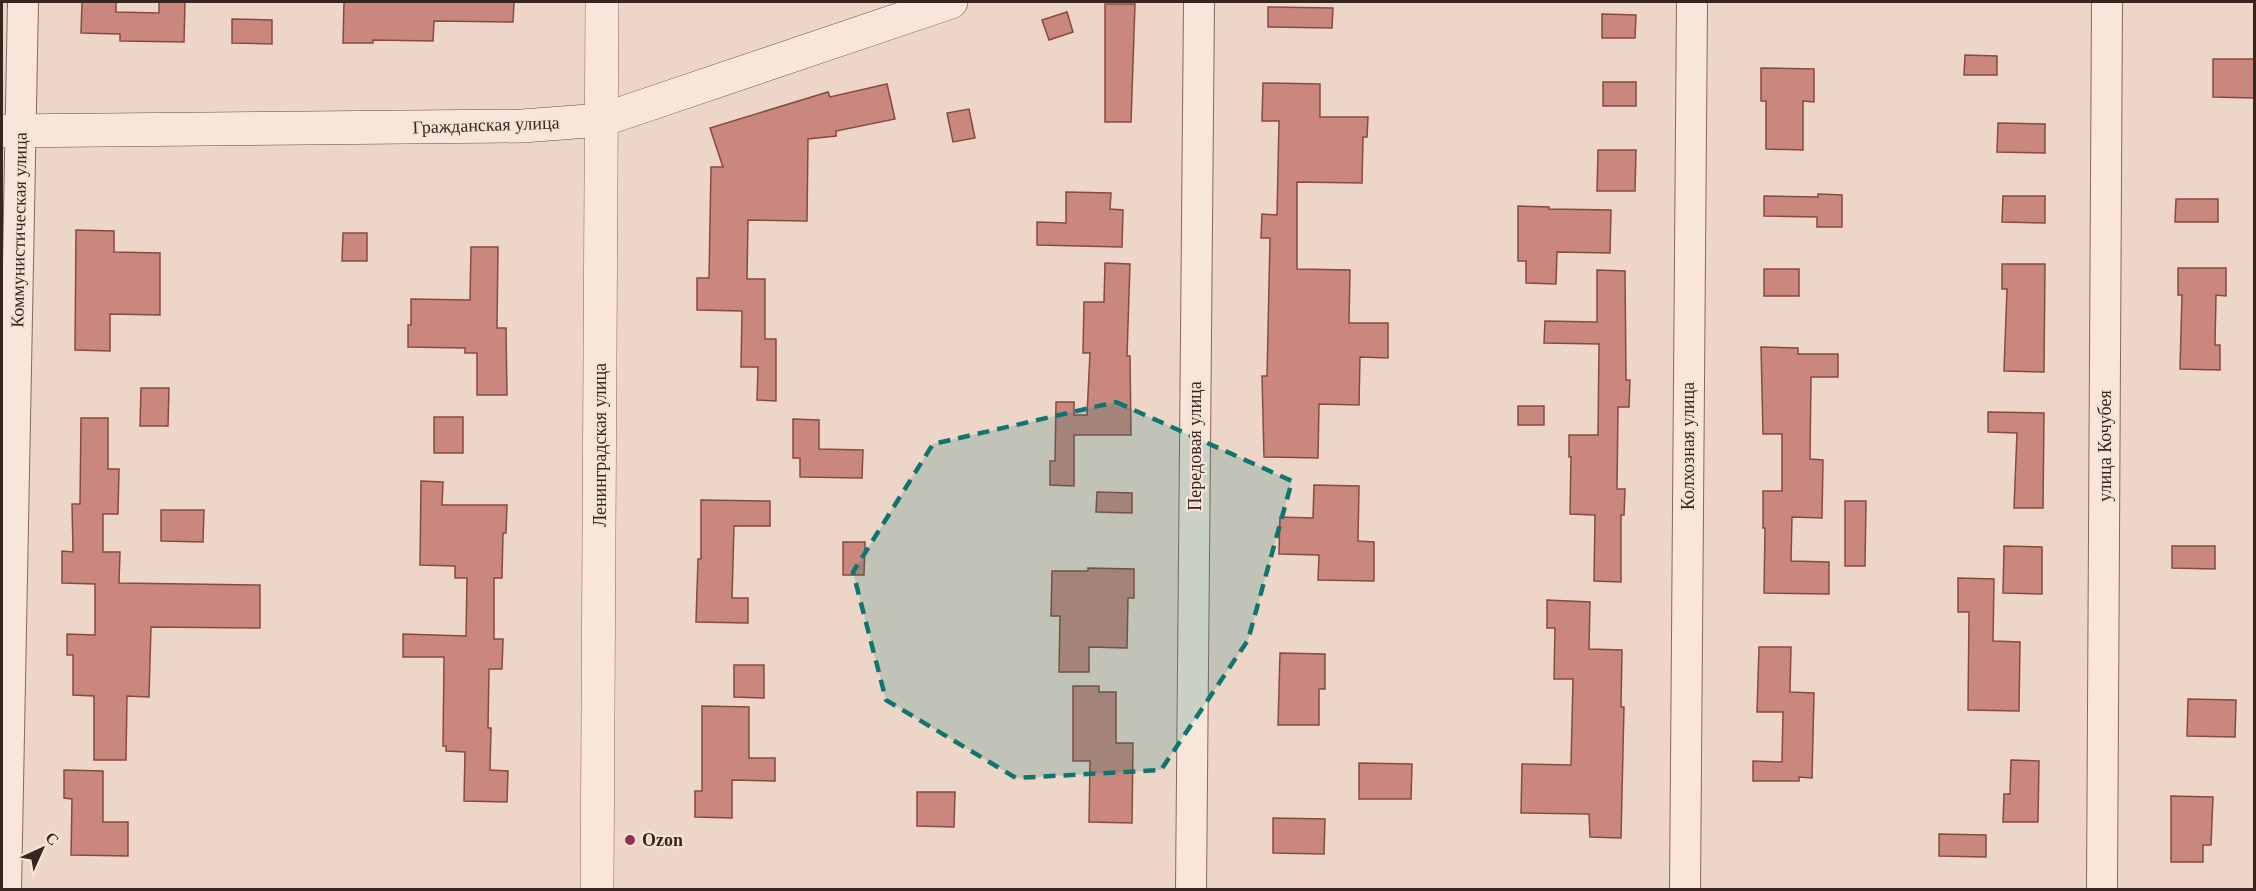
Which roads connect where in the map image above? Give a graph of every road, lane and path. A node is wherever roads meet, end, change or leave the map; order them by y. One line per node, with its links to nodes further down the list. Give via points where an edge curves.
1 (23, 2): 8 (street, Коммунистическая улица)
2 (602, 2): 7 (main road, Ленинградская улица)
3 (951, 2): 7 (main road, Гражданская улица)
4 (1198, 2): 11 (street, Передовая улица)
5 (1692, 2): 12 (street, Колхозная улица)
6 (2107, 2): 13 (street, улица Кочубея)
7 (602, 120): 8 (main road, Гражданская улица, via 522,126); 10 (main road, Ленинградская улица)
8 (11, 131): 9 (street, Коммунистическая улица)
9 (6, 890)
10 (597, 890)
11 (1191, 890)
12 (1685, 890)
13 (2102, 890)

